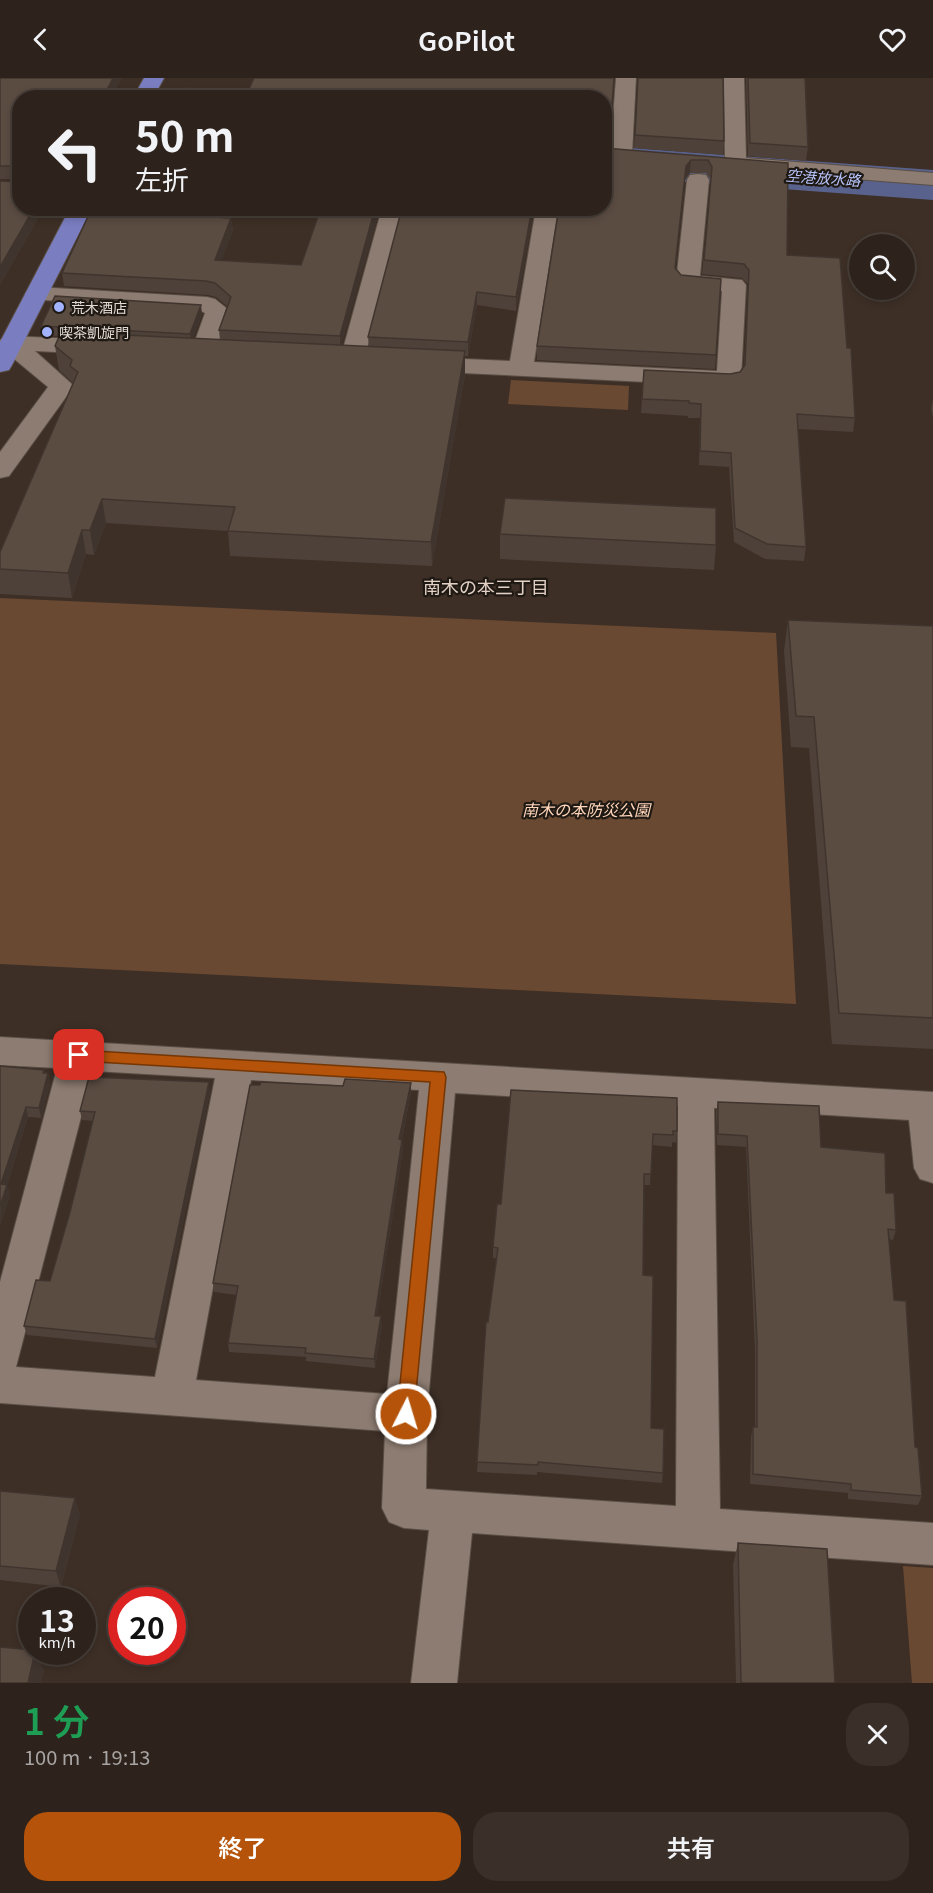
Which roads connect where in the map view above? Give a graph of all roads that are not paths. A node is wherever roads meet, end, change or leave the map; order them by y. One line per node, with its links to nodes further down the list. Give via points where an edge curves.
1 (626, 78): 4 (street)
2 (734, 78): 5 (street)
3 (644, 157): 4 (street)
4 (617, 164)
5 (736, 164): 6 (street); 7 (street)
6 (695, 168): 8 (street); 16 (street, via 688,282 734,285 729,379)
7 (933, 179)
8 (933, 197)
9 (77, 216): 12 (main road)
10 (391, 216): 16 (street, via 363,361)
11 (546, 216): 16 (street)
12 (37, 294): 14 (street, via 207,304 218,311); 15 (main road)
13 (123, 348): 15 (street)
14 (203, 352)
15 (3, 357): 17 (street, via 62,386)
16 (520, 369)
17 (0, 470)
18 (0, 1051): 19 (street)
19 (79, 1055): 20 (street); 25 (street)
20 (236, 1065): 21 (street); 27 (street)
21 (438, 1077): 22 (street); 28 (street)
22 (696, 1092): 23 (street); 30 (street)
23 (930, 1106): 24 (street)
24 (933, 1167)
25 (0, 1358)
26 (0, 1384): 27 (street)
27 (172, 1396): 28 (street)
28 (406, 1414): 29 (street, via 404,1508)
29 (453, 1511): 30 (street); 32 (street)
30 (698, 1528): 31 (street)
31 (933, 1544)
32 (434, 1683)

